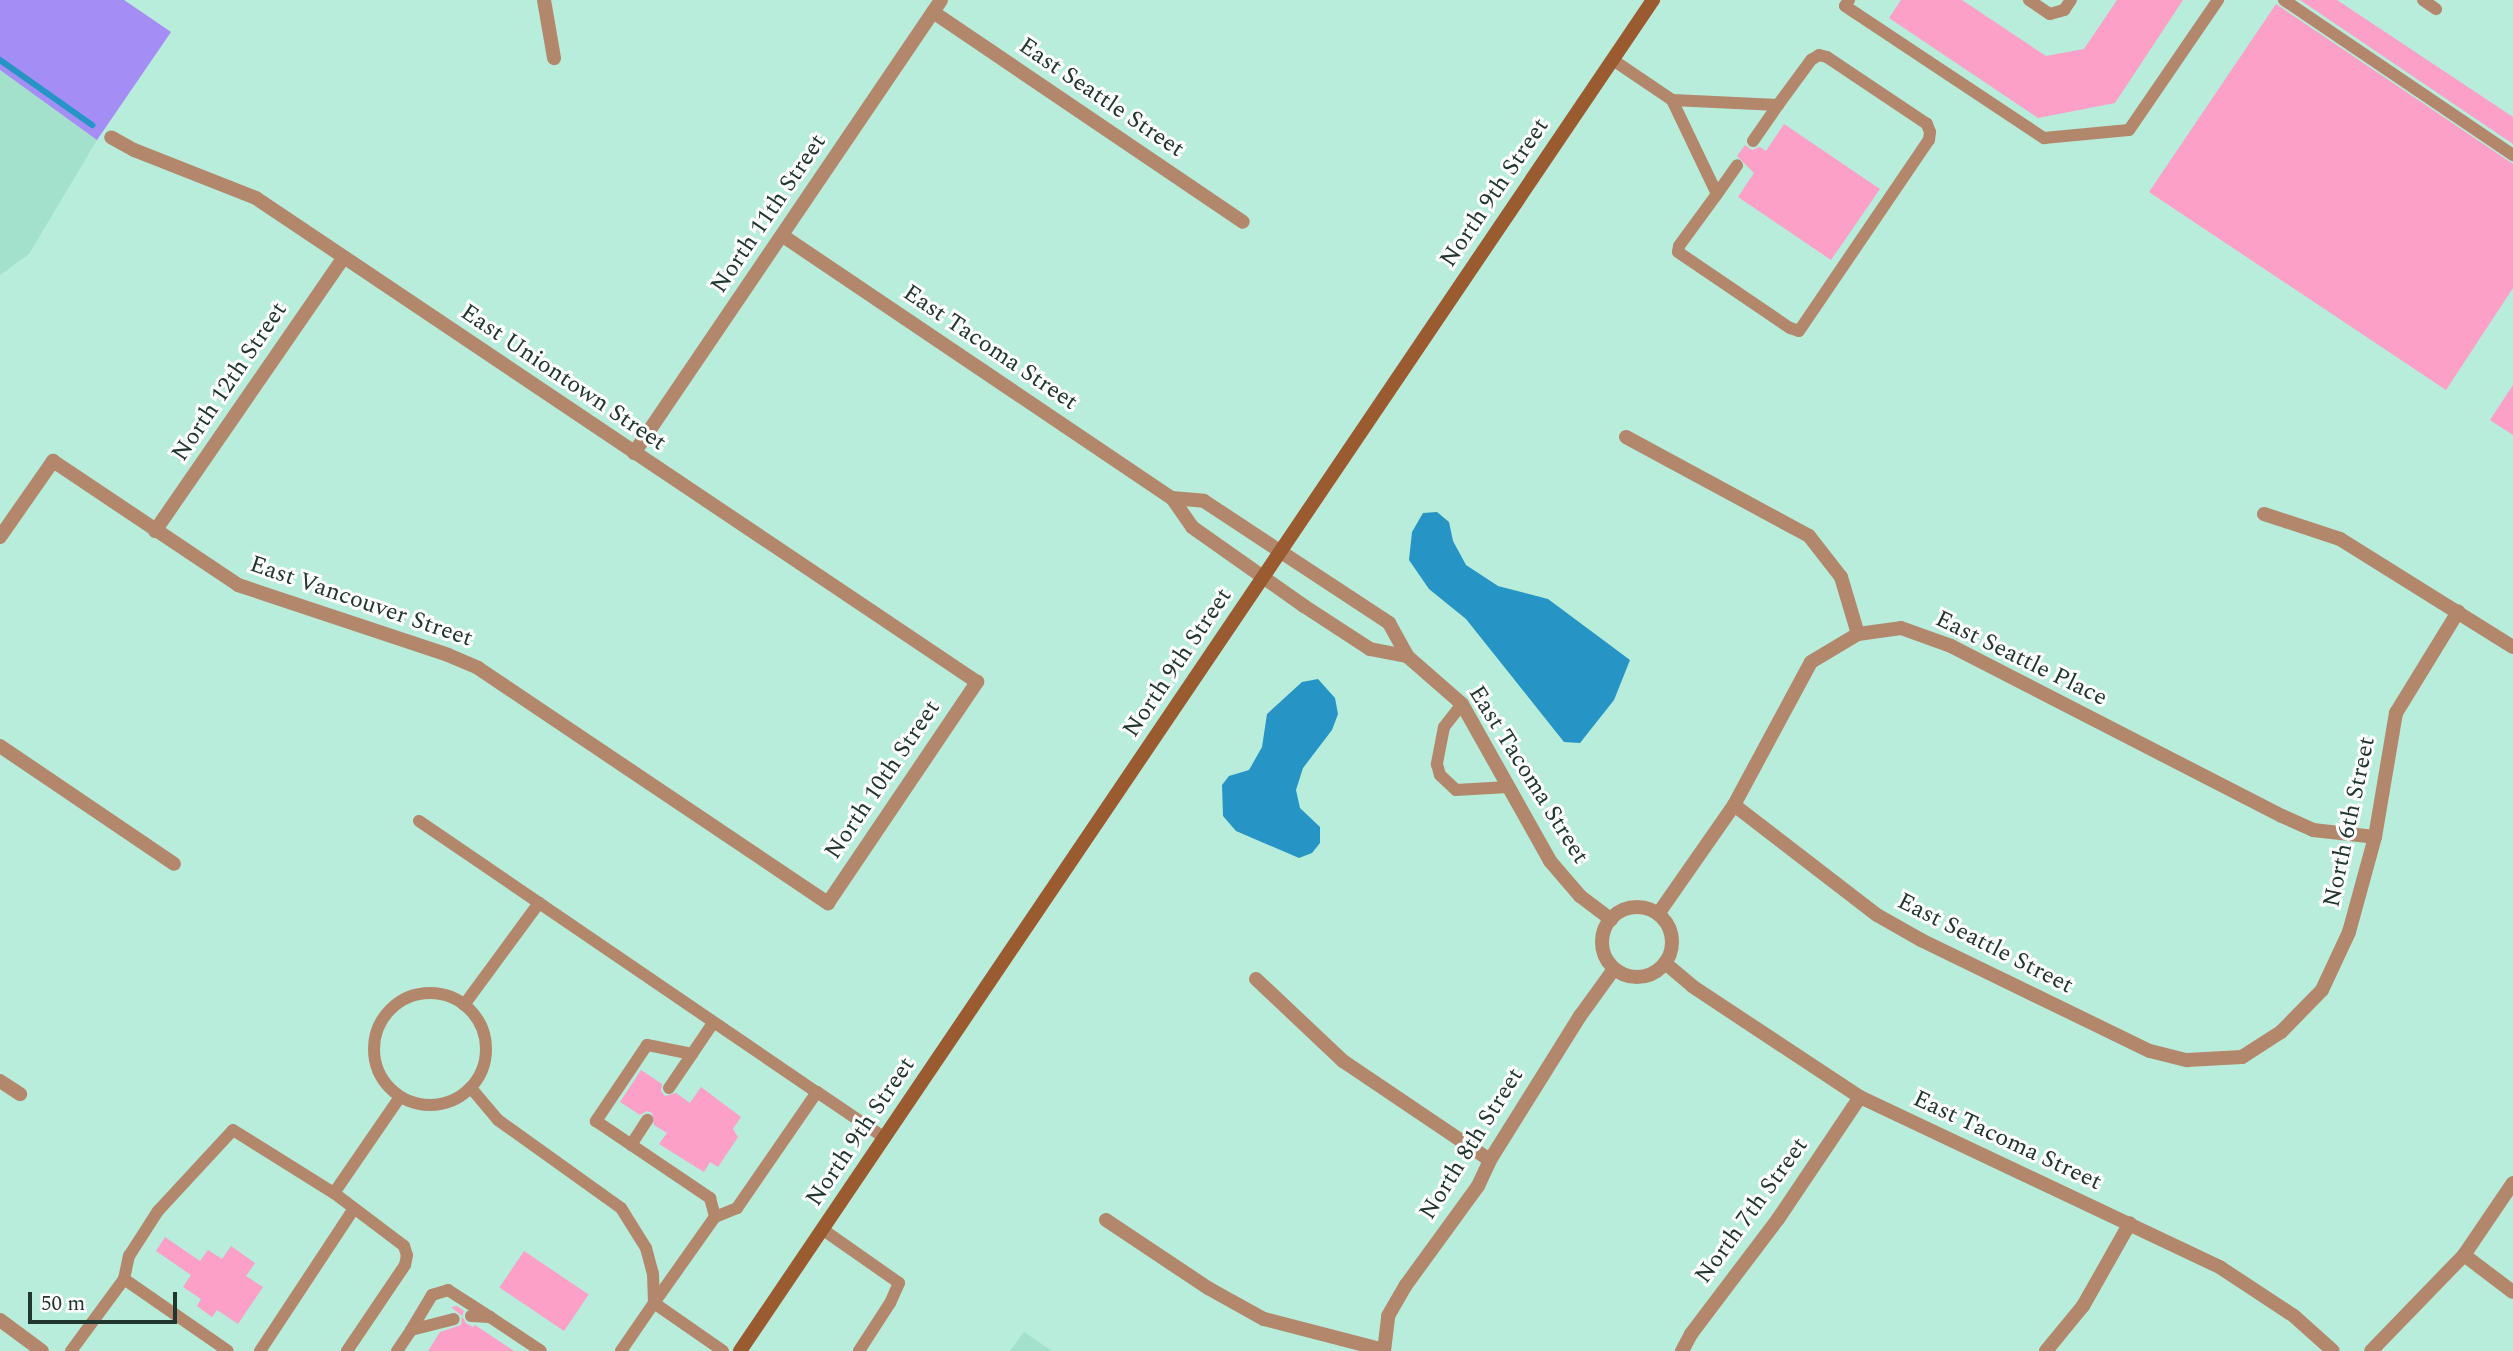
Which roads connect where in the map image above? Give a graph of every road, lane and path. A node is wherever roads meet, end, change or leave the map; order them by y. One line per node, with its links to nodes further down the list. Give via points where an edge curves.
1 (544, 0): 11 (street)
2 (1653, 0): 12 (main road, North 9th Street)
3 (1849, 0): 6 (lane, via 1845,6 2044,138 2129,130)
4 (2029, 0): 5 (lane, via 2050,14 2064,10)
5 (2071, 0)
6 (2218, 0)
7 (2284, 0): 17 (lane)
8 (2423, 0): 10 (lane)
9 (937, 6): 20 (street, East Seattle Street); 21 (street, North 11th Street)
10 (2436, 9)
11 (554, 58)
12 (1613, 60): 13 (lane); 29 (main road, North 9th Street)
13 (1672, 100): 14 (lane); 19 (lane)
14 (1778, 105): 16 (lane); 19 (lane, via 1819,55 1927,124 1930,132 1929,141 1799,331 1678,252)
15 (111, 137): 22 (street, East Uniontown Street, via 256,198)
16 (1754, 141)
17 (2513, 155)
18 (1737, 165): 19 (lane)
19 (1717, 194)
20 (1243, 222)
21 (783, 236): 24 (street, North 11th Street); 25 (street, East Tacoma Street)
22 (343, 258): 24 (street, East Uniontown Street); 27 (street, North 12th Street)
23 (1626, 437): 32 (street, via 1809,536 1841,577)
24 (634, 453): 35 (street, East Uniontown Street)
25 (1172, 498): 29 (street, East Tacoma Street, via 1205,501); 30 (street, East Tacoma Street, via 1192,527)
26 (2264, 514): 31 (street, via 2340,539)
27 (155, 531): 28 (street, East Vancouver Street, via 53,461); 44 (street, East Vancouver Street, via 238,585 478,668)
28 (0, 537)
29 (1282, 550): 30 (main road, North 9th Street); 34 (street, East Tacoma Street, via 1389,623)
30 (1263, 578): 34 (street, East Tacoma Street, via 1370,649); 62 (main road, North 9th Street)
31 (2458, 612): 33 (street); 41 (street, North 6th Street, via 2396,713)
32 (1858, 634): 39 (street, via 1811,662); 41 (street, East Seattle Place, via 1901,628 1951,646 2282,816 2314,830)
33 (2513, 647)
34 (1407, 656): 36 (street, East Tacoma Street)
35 (977, 682): 44 (street, North 10th Street)
36 (1462, 704): 38 (street, East Tacoma Street); 38 (lane, via 1444,727 1437,764 1440,775 1456,790)
37 (0, 746): 42 (street)
38 (1508, 787): 46 (street, East Tacoma Street, via 1550,861 1580,896)
39 (1734, 806): 45 (street); 53 (street, East Seattle Street, via 1877,915 1921,940 2150,1051 2187,1060)
40 (419, 821): 43 (lane)
41 (2375, 837): 53 (street, North 6th Street, via 2349,932 2322,990 2281,1032)
42 (174, 864)
43 (539, 903): 50 (lane); 51 (lane)
44 (828, 903)
45 (1658, 914): 46 (street, via 1633,907); 47 (street, via 1672,937)
46 (1611, 919): 48 (street, via 1602,943)
47 (1665, 963): 48 (street, via 1641,977); 60 (street, East Tacoma Street, via 1692,986)
48 (1614, 969): 64 (street, North 8th Street)
49 (1256, 979): 64 (street, via 1343,1061)
50 (464, 1005): 55 (lane, via 483,1028 487,1046 485,1063); 59 (lane, via 444,995 426,993 409,997 382,1019 374,1053 387,1086)
51 (713, 1023): 52 (lane); 57 (lane)
52 (692, 1054): 56 (lane); 63 (lane, via 647,1045 596,1121)
53 (2242, 1057)
54 (0, 1081): 58 (street)
55 (471, 1088): 59 (lane, via 451,1102 434,1106); 75 (lane, via 498,1120 621,1208 646,1248)
56 (669, 1088)
57 (817, 1092): 62 (lane); 68 (lane, via 737,1208)
58 (20, 1094)
59 (400, 1097): 66 (lane)
60 (1860, 1097): 70 (street, East Tacoma Street); 93 (street, North 7th Street)
61 (647, 1120): 63 (lane)
62 (885, 1138): 71 (main road, North 9th Street)
63 (631, 1145): 68 (lane, via 710,1198)
64 (1490, 1160): 81 (street, North 8th Street, via 1478,1185 1388,1316)
65 (2513, 1183): 72 (street)
66 (334, 1193): 67 (lane); 73 (lane, via 233,1130 158,1211 129,1256)
67 (353, 1210): 85 (lane); 86 (lane, via 404,1246 407,1255 405,1265)
68 (715, 1217): 75 (lane)
69 (1106, 1220): 81 (street, via 1264,1319)
70 (2130, 1223): 94 (street, via 2083,1307); 95 (street, East Tacoma Street, via 2256,1288)
71 (822, 1229): 91 (main road, North 9th Street); 92 (lane, via 899,1283)
72 (2464, 1255): 74 (street); 96 (street)
73 (124, 1279): 83 (lane); 84 (lane)
74 (2513, 1292)
75 (654, 1303): 89 (lane); 90 (lane)
76 (471, 1316): 77 (lane)
77 (490, 1317): 80 (lane, via 448,1290 432,1295); 88 (lane)
78 (454, 1319): 80 (lane)
79 (0, 1320): 82 (street)
80 (411, 1330): 87 (lane)
81 (1384, 1350)
82 (42, 1351)
83 (71, 1351)
84 (228, 1351)
85 (260, 1351)
86 (346, 1351)
87 (397, 1351)
88 (541, 1351)
89 (621, 1351)
90 (723, 1351)
91 (740, 1351)
92 (859, 1351)
93 (1682, 1351)
94 (2046, 1351)
95 (2333, 1351)
96 (2371, 1351)

